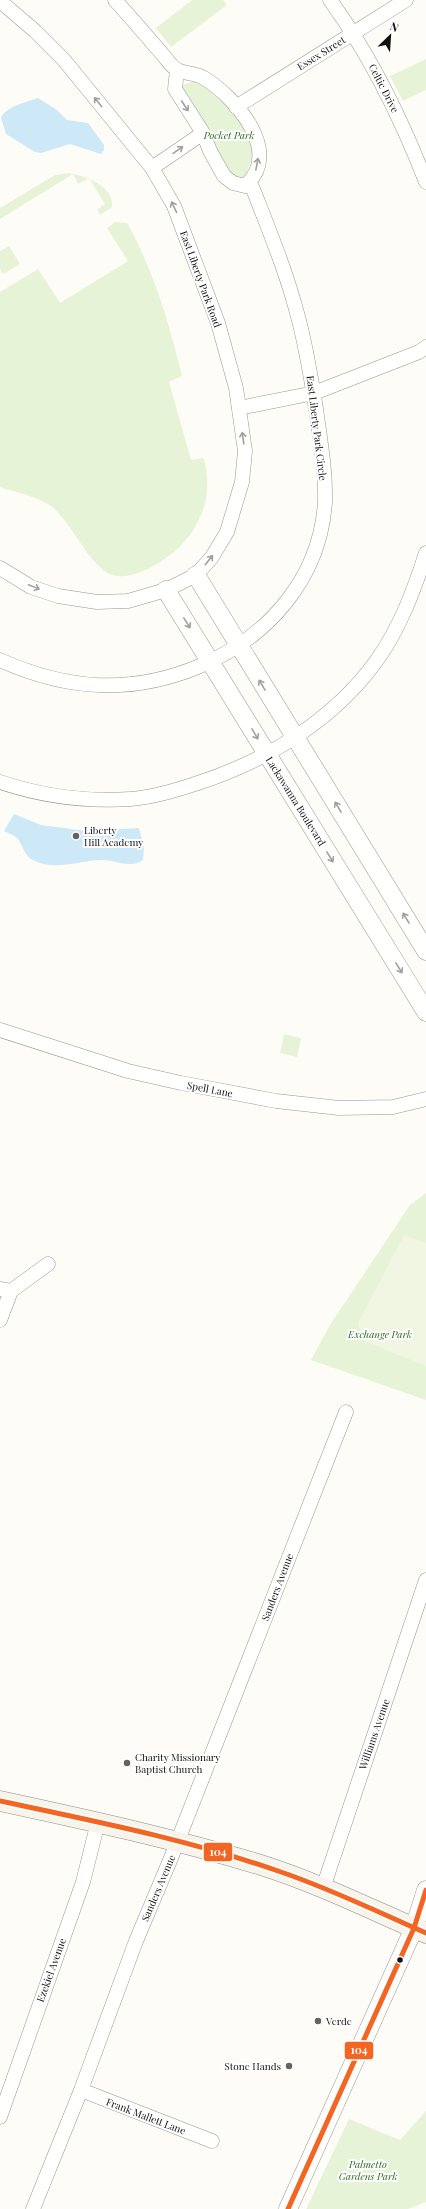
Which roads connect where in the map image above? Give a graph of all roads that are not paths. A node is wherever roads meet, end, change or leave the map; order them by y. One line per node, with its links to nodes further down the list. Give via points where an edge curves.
1 (0, 0): 9 (street, East Liberty Park Road, one-way to 1, via 64,60)
2 (115, 0): 6 (street)
3 (330, 0): 5 (street, Celtic Drive)
4 (406, 0): 5 (street, Essex Street)
5 (354, 32): 7 (street, Essex Street); 10 (street, Celtic Drive, via 410,139)
6 (177, 70): 7 (street, via 203,78 223,92); 8 (street, one-way to 8, via 175,89)
7 (236, 107): 11 (street, one-way to 7, via 255,172 260,146 253,129)
8 (203, 133): 9 (street, one-way to 8); 11 (street, via 224,176 233,183 245,186)
9 (152, 168): 14 (street, East Liberty Park Road, one-way to 9, via 218,323 174,206)
10 (426, 182)
11 (248, 183): 13 (street, East Liberty Park Circle, via 253,189 297,313)
12 (426, 347): 13 (street)
13 (314, 393): 14 (street); 19 (street, East Liberty Park Circle, via 324,476 325,503 320,532 310,561 281,610 261,630)
14 (239, 408): 17 (street, East Liberty Park Road, one-way to 14, via 212,557 227,532 242,482 245,450)
15 (426, 553): 22 (street, via 400,621 378,659 350,692)
16 (0, 568): 18 (street, East Liberty Park Road, one-way to 18, via 31,587 58,596 97,602 128,601)
17 (196, 575): 18 (street, East Liberty Park Road); 19 (street)
18 (166, 590): 21 (street, Lackawanna Boulevard, one-way to 21)
19 (239, 646): 21 (street, East Liberty Park Circle); 22 (street, one-way to 19)
20 (0, 660): 21 (street, East Liberty Park Circle, via 37,676 98,686 148,682 178,675)
21 (210, 662): 23 (street, Lackawanna Boulevard, one-way to 23)
22 (296, 738): 23 (street); 25 (street, one-way to 22)
23 (267, 755): 24 (street, via 220,776 163,794 131,799 71,798 30,791); 26 (street, Lackawanna Boulevard, one-way to 26)
24 (0, 782)
25 (426, 952)
26 (426, 1012)
27 (0, 1030): 28 (street, Spell Lane, via 128,1071 276,1101 339,1108 393,1107)
28 (426, 1099)
29 (48, 1264): 30 (street)
30 (5, 1290): 31 (street)
31 (0, 1320)
32 (346, 1412): 36 (street, Sanders Avenue)
33 (426, 1580): 37 (street, Williams Avenue)
34 (0, 1801): 35 (main road)
35 (98, 1822): 36 (main road); 41 (street, Ezekiel Avenue, via 83,1882)
36 (178, 1841): 37 (main road, via 262,1866); 40 (street, Sanders Avenue, via 136,1941)
37 (323, 1888): 39 (main road)
38 (426, 1890): 39 (street)
39 (420, 1930): 44 (street)
40 (80, 2090): 42 (street, Frank Mallett Lane); 43 (street, Sanders Avenue)
41 (0, 2117)
42 (212, 2141)
43 (34, 2209)
44 (288, 2209)

